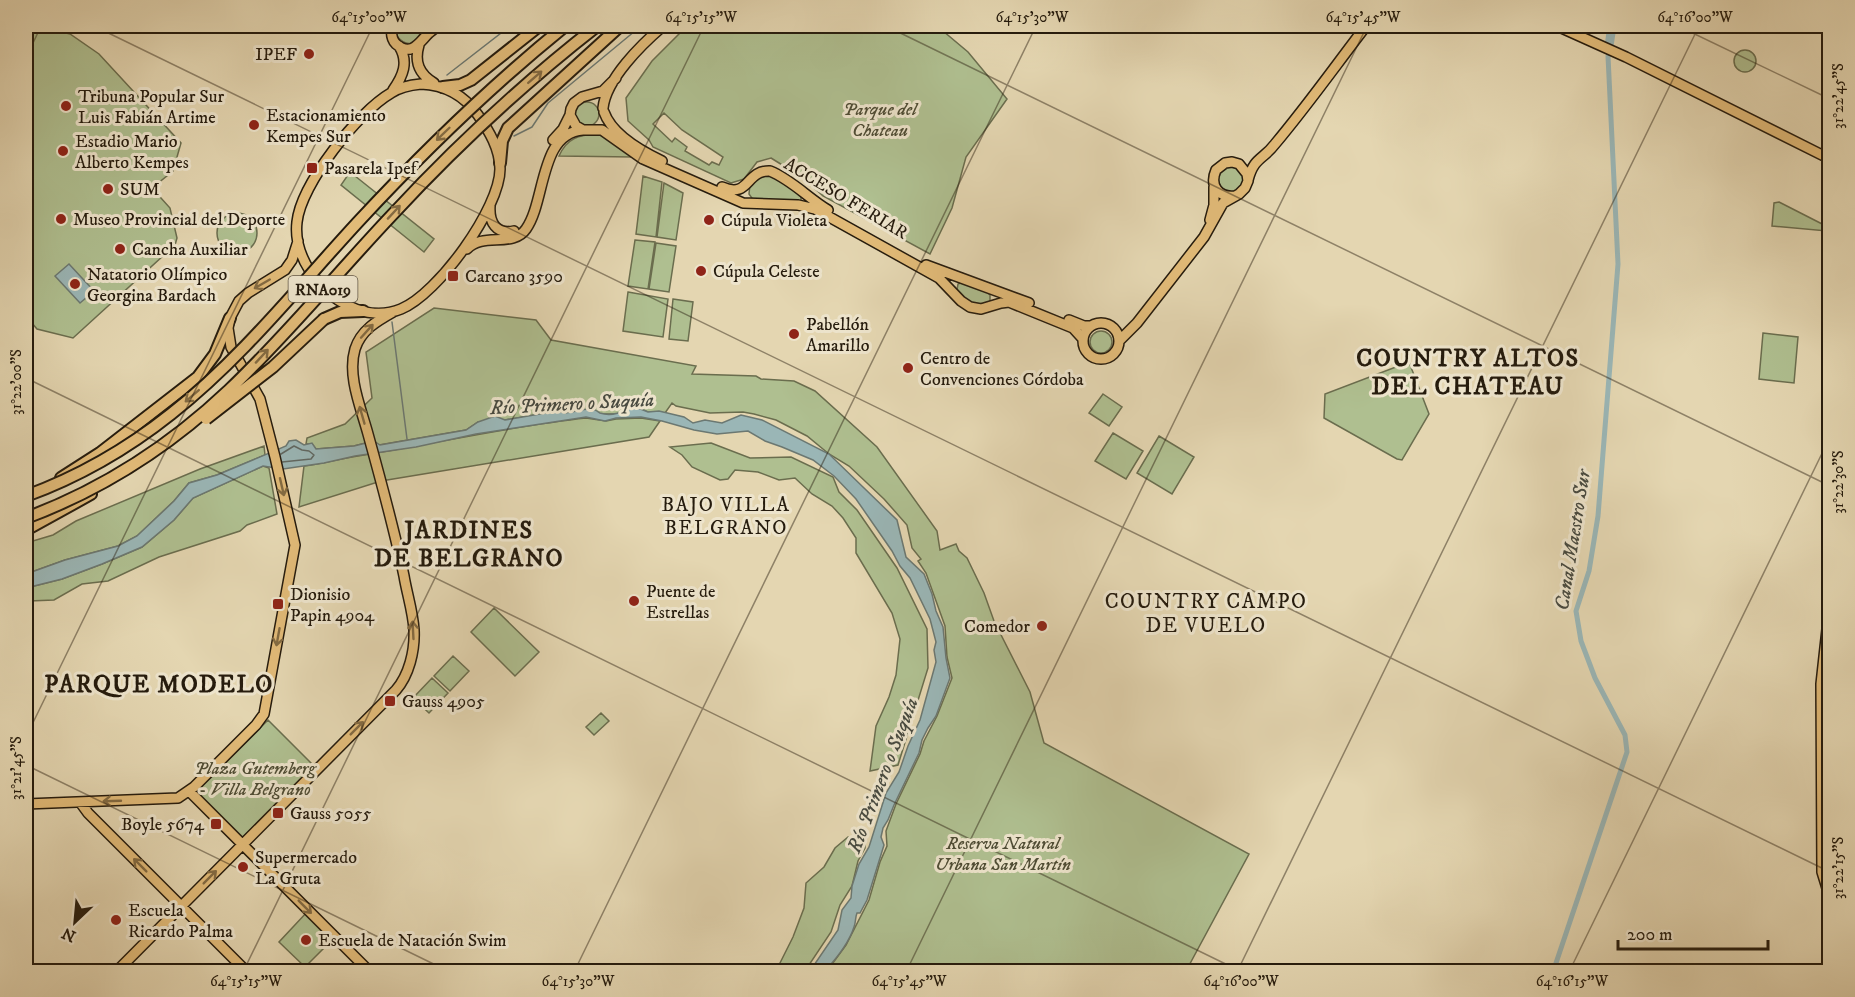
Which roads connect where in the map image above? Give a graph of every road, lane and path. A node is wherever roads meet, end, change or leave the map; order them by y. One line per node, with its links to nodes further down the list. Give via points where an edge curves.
1 (392, 26): 12 (main road, via 391,35)
2 (424, 26): 11 (main road)
3 (442, 26): 11 (main road)
4 (539, 26): 14 (highway, via 468,82)
5 (566, 26): 49 (highway, RNA019, one-way to 49, bridge, via 436,141 197,392 139,437)
6 (597, 26): 47 (highway, RNA019, one-way to 6, bridge, via 228,391 450,155)
7 (620, 26): 23 (highway, via 508,128)
8 (663, 26): 13 (main road)
9 (1366, 26): 19 (main road)
10 (1557, 26): 21 (main road)
11 (421, 41): 12 (main road, via 409,48); 14 (main road, via 416,57 420,72)
12 (399, 46): 15 (main road, via 405,68)
13 (616, 78): 16 (main road, via 603,91); 17 (main road)
14 (440, 86): 15 (main road, via 411,85); 23 (main road, via 457,94 473,109 495,144)
15 (393, 91): 33 (main road, via 349,132 319,171 299,212)
16 (585, 97): 17 (main road, via 596,99); 18 (main road, via 574,103)
17 (603, 110): 20 (main road, via 601,123); 26 (main road, via 615,130 651,155 731,190)
18 (570, 115): 20 (main road, via 573,123); 29 (main road, via 547,151 521,226 511,232 498,230 490,218)
19 (1288, 127): 22 (main road, via 1251,158); 24 (main road, via 1255,162)
20 (587, 130): 30 (main road, ACCESO FERIAR, via 606,132 648,161); 34 (main road, via 571,133 556,145 526,230 513,237 478,241)
21 (1830, 159)
22 (1232, 162): 24 (main road, via 1244,168); 25 (main road, via 1221,164 1216,170)
23 (500, 163): 29 (main road, via 499,184)
24 (1248, 181): 28 (main road)
25 (1214, 186): 28 (main road, via 1223,195); 32 (main road, via 1214,205)
26 (745, 187): 27 (main road, ACCESO FERIAR, via 754,175 767,170); 30 (main road)
27 (805, 192): 31 (main road); 35 (main road, ACCESO FERIAR, via 820,205 920,262)
28 (1236, 196): 32 (main road, via 1224,203)
29 (490, 204): 34 (main road)
30 (752, 204): 31 (main road, ACCESO FERIAR)
31 (798, 206): 37 (main road, ACCESO FERIAR, via 821,213 923,269)
32 (1204, 237): 43 (main road)
33 (298, 242): 39 (main road, via 307,266 323,286 344,304); 41 (main road, one-way to 41, via 285,270 245,295)
34 (460, 254): 40 (main road, via 424,294)
35 (963, 279): 36 (main road, ACCESO FERIAR); 37 (main road)
36 (994, 288): 38 (main road); 44 (main road, ACCESO FERIAR, via 1079,325)
37 (953, 292): 38 (main road, ACCESO FERIAR, via 974,308)
38 (994, 305): 45 (main road, ACCESO FERIAR, via 1010,302 1022,306 1073,328)
39 (363, 311): 40 (main road); 47 (highway, bridge, via 340,312 324,319 248,388 159,454)
40 (393, 312): 57 (main road, one-way to 40, via 396,690 407,670 414,630 399,553 354,381 356,346 365,331)
41 (230, 318): 49 (highway, bridge, via 218,350 189,385); 54 (main road, one-way to 54, via 231,347 260,399 294,553 264,714)
42 (1105, 323): 43 (main road, via 1122,327); 44 (main road); 46 (main road, via 1115,330)
43 (1137, 323): 46 (main road)
44 (1091, 326): 45 (main road)
45 (1083, 339): 46 (main road, via 1088,353 1100,359 1113,354)
46 (1119, 340)
47 (136, 463): 48 (highway, RNA019, bridge)
48 (112, 477): 51 (highway, RNA019, bridge); 52 (highway, bridge, via 92,494)
49 (49, 487): 50 (highway, RNA019, bridge)
50 (26, 496)
51 (26, 518)
52 (26, 530)
53 (1830, 602): 58 (main road, via 1821,684 1822,872)
54 (189, 791): 55 (main road, one-way to 55, via 176,799); 57 (main road)
55 (80, 802): 56 (main road); 59 (main road, one-way to 55)
56 (26, 804)
57 (243, 844): 59 (main road, one-way to 57); 62 (main road, one-way to 62)
58 (1830, 898)
59 (182, 906): 60 (main road); 61 (main road)
60 (116, 972)
61 (247, 972)
62 (370, 972)

